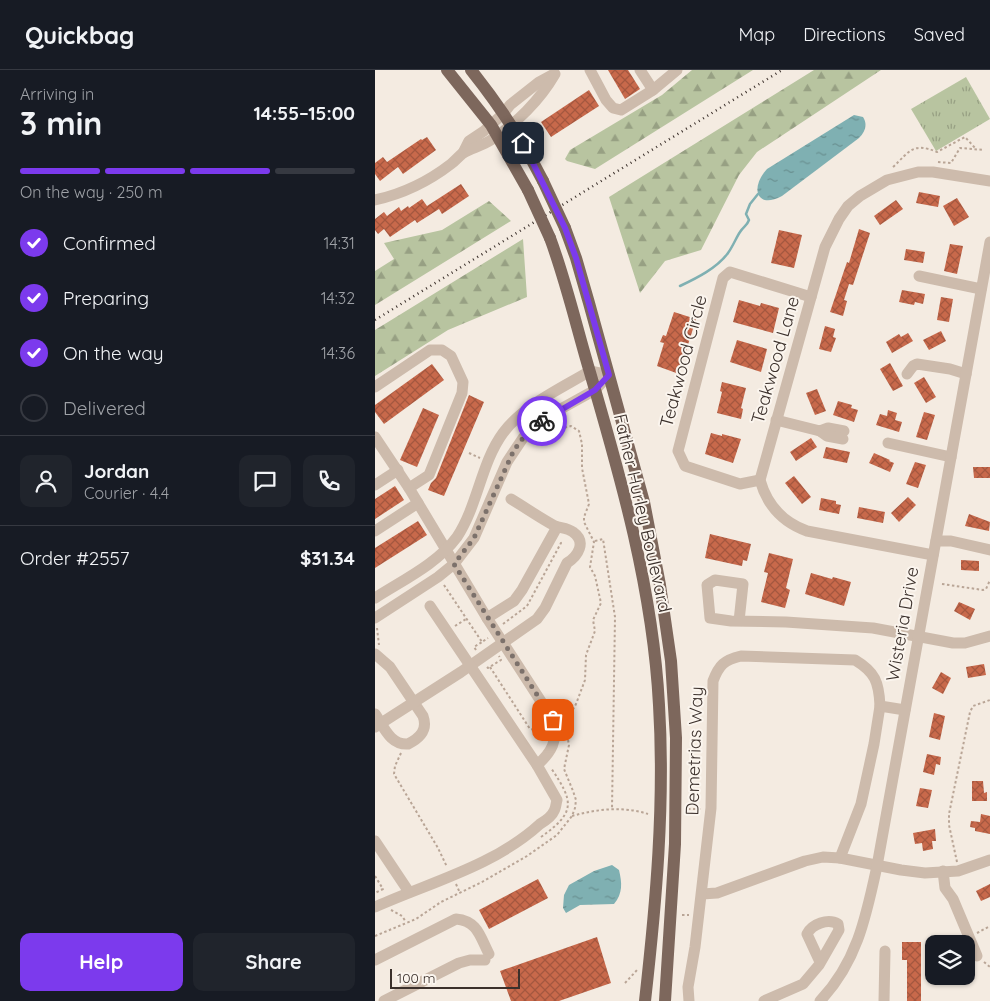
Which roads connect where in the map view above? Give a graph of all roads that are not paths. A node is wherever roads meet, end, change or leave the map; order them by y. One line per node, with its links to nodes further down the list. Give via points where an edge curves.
1 (447, 70): 9 (main road, Father Hurley Boulevard)
2 (471, 70): 8 (main road, Father Hurley Boulevard)
3 (589, 70): 7 (street, via 613,108 621,110)
4 (640, 70): 7 (street)
5 (677, 70): 7 (street)
6 (557, 72): 8 (street, via 546,90)
7 (653, 90)
8 (508, 119): 9 (street); 19 (main road, Father Hurley Boulevard, bridge, via 565,228)
9 (494, 130): 11 (street, via 469,141 452,164 428,179); 16 (main road, Father Hurley Boulevard, bridge, via 528,190 550,238)
10 (990, 182): 15 (street, Teakwood Lane, via 918,172 887,180 860,196 848,206 825,247)
11 (375, 200)
12 (989, 249): 14 (street, Wisteria Drive)
13 (919, 276): 14 (street)
14 (981, 289): 18 (street, Wisteria Drive)
15 (811, 297): 22 (street, Teakwood Lane); 28 (street, Teakwood Circle, via 730,272 723,278 678,451 685,466 712,476 739,484)
16 (590, 371): 19 (street); 21 (main road, Father Hurley Boulevard); 36 (street, via 532,406 502,434 465,520)
17 (907, 374): 18 (street, via 917,364)
18 (966, 374): 26 (street, Wisteria Drive)
19 (609, 375): 21 (street); 69 (main road, Father Hurley Boulevard, via 644,502 671,661 676,738 675,844)
20 (375, 387): 30 (street, via 431,350 442,350 451,356 463,382 462,393 429,476)
21 (595, 390): 39 (street, via 548,416 523,438 507,462 474,538); 68 (main road, Father Hurley Boulevard, via 627,507 651,621 659,705 661,822)
22 (776, 420): 23 (street, via 820,431 828,428); 28 (street, Teakwood Lane)
23 (844, 435)
24 (376, 439): 27 (street)
25 (888, 443): 26 (street)
26 (951, 457): 35 (street, Wisteria Drive)
27 (398, 470): 29 (street); 30 (street)
28 (760, 480): 38 (street, via 776,512 793,526)
29 (375, 485)
30 (409, 488): 32 (street)
31 (511, 499): 33 (street)
32 (418, 503): 34 (street); 36 (street)
33 (557, 526): 43 (street, via 522,590 514,600); 47 (street, via 574,532 579,538 579,553 567,563 537,620)
34 (375, 532)
35 (935, 541): 37 (street, via 951,541); 38 (street, Wisteria Drive)
36 (446, 550): 39 (street); 40 (street)
37 (990, 550)
38 (933, 555): 45 (street, Wisteria Drive)
39 (454, 564): 42 (street); 43 (street)
40 (375, 598)
41 (430, 606): 49 (street)
42 (375, 618)
43 (487, 618): 47 (street)
44 (739, 621): 45 (street, via 873,628)
45 (918, 636): 46 (street, via 965,643); 52 (street, Wisteria Drive)
46 (990, 636)
47 (503, 643): 49 (street); 54 (street, via 554,725 552,750)
48 (375, 654): 50 (street, via 390,667)
49 (470, 665): 50 (street); 54 (street)
50 (413, 702): 53 (street); 53 (street, via 425,725 414,741 404,744 394,741)
51 (880, 706): 52 (street); 56 (street, Demetrias Way, via 861,804); 61 (street, Demetrias Way, via 875,678 867,667 855,660 741,656 727,660 717,669 713,681 711,808)
52 (905, 710): 58 (street, Wisteria Drive)
53 (377, 721)
54 (537, 765): 60 (street, via 557,800 554,812 514,844 448,878)
55 (375, 841): 60 (street)
56 (840, 858): 58 (street); 61 (street, via 805,861 717,893)
57 (990, 860): 59 (street, via 959,871)
58 (877, 866): 59 (street, via 925,873); 72 (street, Wisteria Drive, via 857,944 843,971)
59 (943, 871): 64 (street, via 945,888 953,899)
60 (409, 892): 62 (street)
61 (702, 894): 70 (street, Demetrias Way, via 688,987)
62 (375, 906)
63 (885, 951): 73 (street)
64 (977, 956)
65 (375, 960): 67 (street, via 456,919 467,920 475,926 487,957 459,963)
66 (820, 962): 71 (street, via 803,984)
67 (385, 1001)
68 (645, 1001)
69 (665, 1001)
70 (689, 1001)
71 (764, 1001)
72 (820, 1001)
73 (884, 1001)

